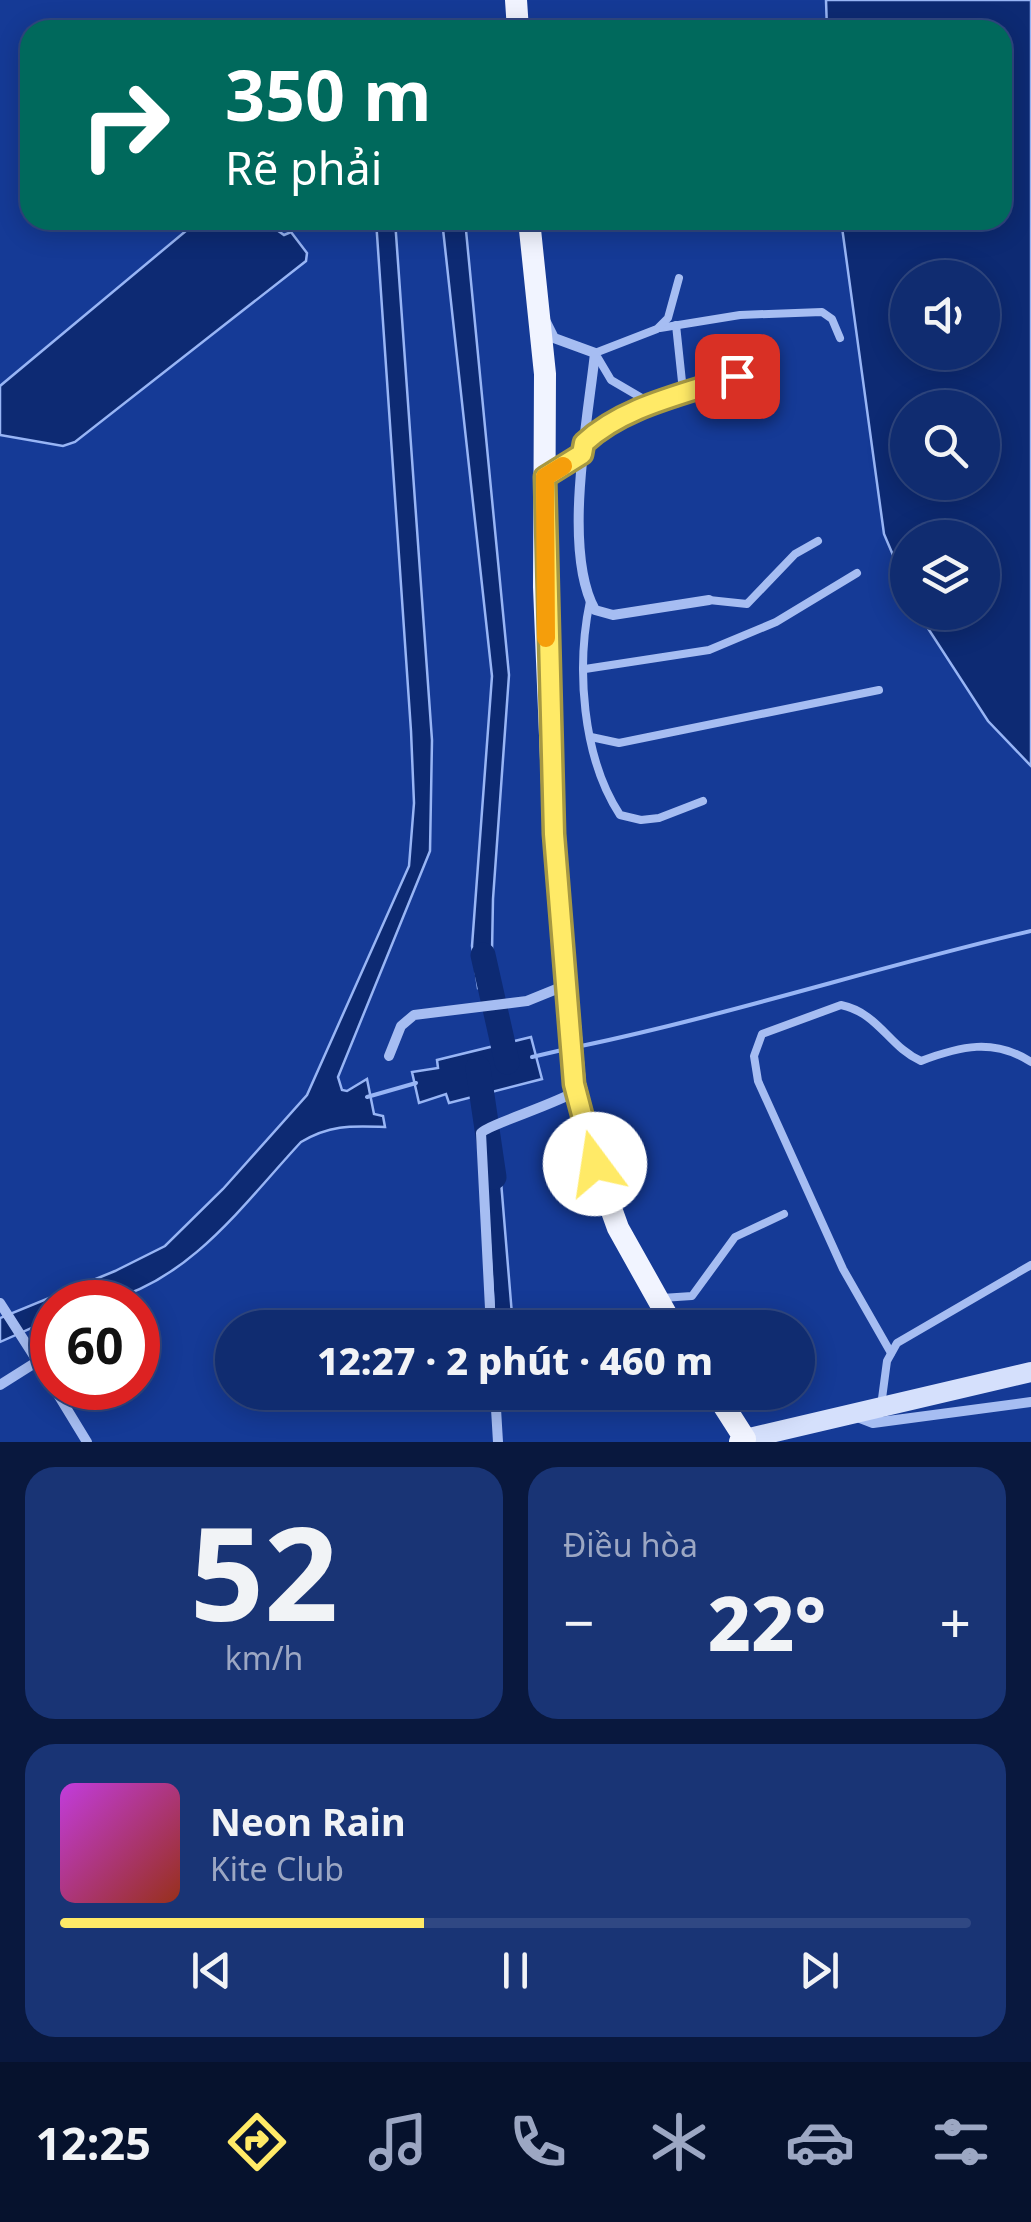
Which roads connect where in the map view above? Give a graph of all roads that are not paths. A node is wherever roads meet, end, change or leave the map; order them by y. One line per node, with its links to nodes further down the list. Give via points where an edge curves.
1 (531, 230): 3 (main road)
2 (679, 278): 5 (lane, via 668,318)
3 (540, 312): 7 (street, via 554,338); 12 (main road)
4 (676, 325): 5 (lane); 6 (lane, via 822,312); 9 (lane)
5 (657, 329): 7 (lane)
6 (840, 338)
7 (595, 353): 10 (lane, via 611,380); 11 (street)
8 (737, 376): 9 (lane)
9 (683, 391): 10 (lane)
10 (652, 404): 11 (lane)
11 (582, 448): 12 (street); 16 (street, via 580,524)
12 (545, 477): 21 (main road, via 554,834)
13 (818, 541): 15 (lane, via 794,554 747,604)
14 (857, 573): 17 (lane, via 776,622 709,650)
15 (708, 600): 16 (street, via 603,616)
16 (590, 601): 17 (lane)
17 (585, 669): 19 (lane)
18 (879, 690): 19 (lane, via 620,744)
19 (591, 736): 20 (lane, via 600,779 620,814 659,818)
20 (703, 801)
21 (566, 986): 22 (street, via 527,1000 414,1015 401,1026); 24 (main road)
22 (389, 1056)
23 (1031, 1062): 32 (lane, via 976,1044 921,1061 876,1020 841,1005 762,1034 757,1043 758,1081 843,1269)
24 (576, 1091): 27 (main road, via 618,1228); 29 (street, via 480,1134)
25 (784, 1214): 27 (lane, via 735,1237 692,1296)
26 (1031, 1265): 32 (lane, via 897,1343)
27 (654, 1294): 30 (main road)
28 (2, 1307): 31 (street)
29 (490, 1310)
30 (663, 1310)
31 (30, 1350)
32 (891, 1354): 39 (lane)
33 (30, 1365): 36 (street)
34 (1031, 1372): 35 (main road)
35 (987, 1379): 37 (main road); 39 (main road)
36 (0, 1385)
37 (1031, 1386)
38 (1031, 1402): 43 (street, via 873,1423)
39 (881, 1406): 43 (main road)
40 (68, 1410): 45 (street)
41 (496, 1410): 46 (street)
42 (725, 1410): 44 (main road)
43 (848, 1414): 44 (main road)
44 (742, 1440)
45 (88, 1442)
46 (498, 1442)

